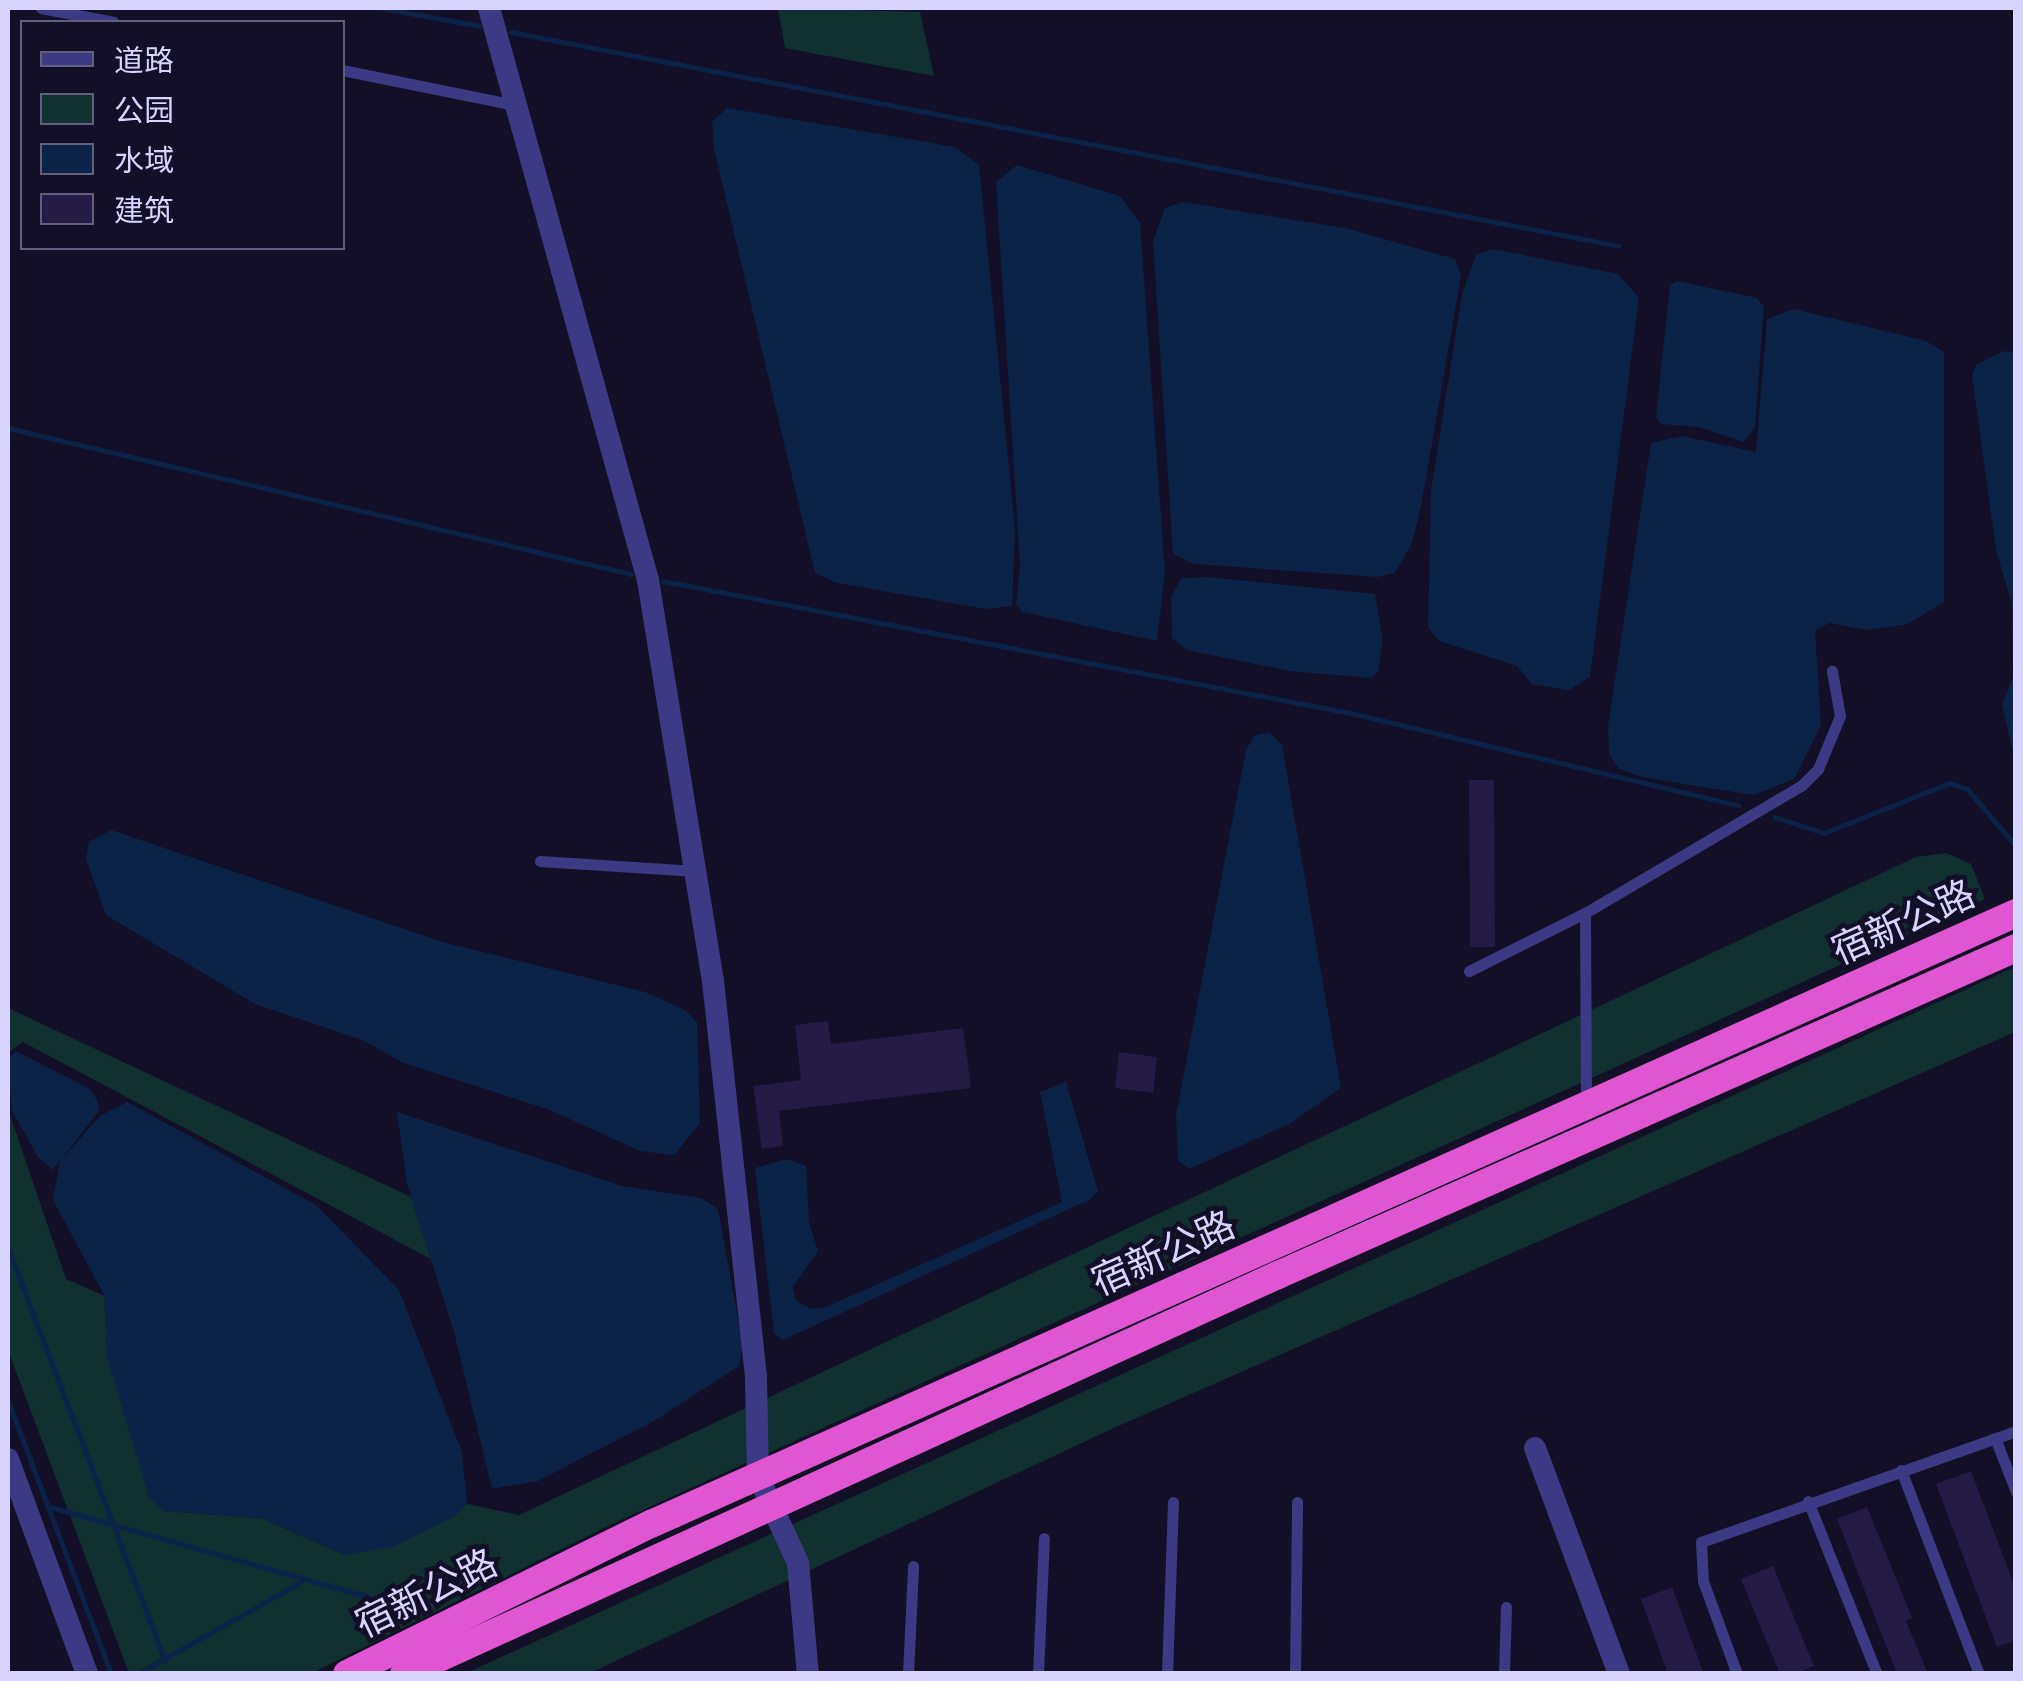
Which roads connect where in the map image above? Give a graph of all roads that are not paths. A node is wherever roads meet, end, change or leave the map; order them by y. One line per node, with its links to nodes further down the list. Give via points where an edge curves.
1 (42, 8): 3 (lane)
2 (489, 8): 5 (street)
3 (104, 20)
4 (345, 71): 5 (lane)
5 (515, 105): 8 (street, via 648,580)
6 (1832, 671): 10 (lane, via 1840,716 1818,769 1801,786)
7 (540, 861): 8 (lane)
8 (696, 870): 19 (street, via 756,1376)
9 (2016, 913): 13 (highway, 宿新公路)
10 (1584, 914): 12 (lane); 13 (lane)
11 (2016, 948): 24 (highway, 宿新公路)
12 (1469, 971)
13 (1586, 1105): 19 (highway, 宿新公路)
14 (2016, 1431): 15 (lane)
15 (1995, 1438): 18 (lane); 20 (lane)
16 (1535, 1448): 37 (street)
17 (9, 1469): 28 (street)
18 (1901, 1470): 21 (lane); 40 (lane)
19 (758, 1476): 24 (street); 29 (highway, 宿新公路)
20 (2016, 1492)
21 (1808, 1501): 38 (lane, via 1701,1542 1703,1581); 39 (lane)
22 (1173, 1502): 34 (lane)
23 (1296, 1502): 35 (lane)
24 (772, 1505): 30 (highway, 宿新公路); 31 (street, via 798,1563)
25 (1044, 1538): 33 (lane)
26 (913, 1566): 32 (lane)
27 (1506, 1607): 36 (lane)
28 (87, 1674)
29 (347, 1674)
30 (404, 1674)
31 (808, 1674)
32 (908, 1674)
33 (1038, 1674)
34 (1166, 1674)
35 (1295, 1674)
36 (1504, 1674)
37 (1619, 1674)
38 (1738, 1674)
39 (1876, 1674)
40 (1978, 1674)

